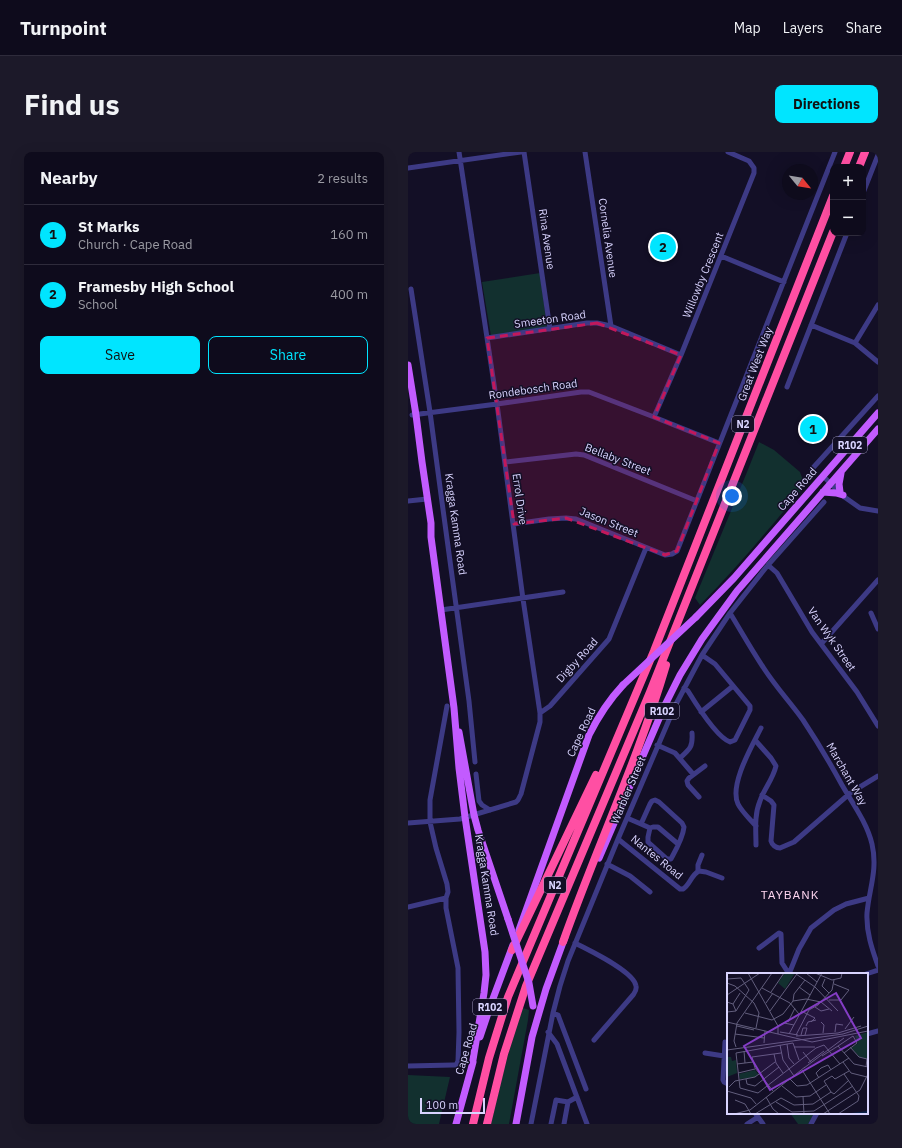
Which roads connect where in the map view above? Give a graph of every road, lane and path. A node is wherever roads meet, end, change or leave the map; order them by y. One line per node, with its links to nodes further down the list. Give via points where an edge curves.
1 (459, 152): 9 (street, Errol Drive)
2 (522, 152): 9 (street); 23 (street, Rina Avenue)
3 (585, 152): 22 (street, Cornelia Avenue)
4 (728, 152): 17 (street, Willowby Crescent, via 749,161 755,170)
5 (835, 152): 18 (street, Great West Way)
6 (850, 152): 10 (highway)
7 (865, 152): 11 (highway)
8 (878, 155): 13 (street)
9 (461, 161): 12 (street); 24 (street, Errol Drive)
10 (845, 164)
11 (860, 164)
12 (408, 168)
13 (866, 185)
14 (831, 200): 65 (highway, Great West Way / N2)
15 (831, 236): 62 (highway, Great West Way / N2)
16 (846, 236): 21 (street)
17 (721, 256): 18 (street); 26 (street, Willowby Crescent)
18 (784, 282): 38 (street, Great West Way)
19 (411, 288): 33 (street, Kragga Kamma Road)
20 (878, 305): 25 (street)
21 (811, 325): 25 (street); 29 (street)
22 (611, 326): 23 (street, Smeeton Road, via 587,323); 26 (street, Smeeton Road)
23 (550, 329): 24 (street, Smeeton Road)
24 (487, 338): 32 (street, Errol Drive)
25 (855, 343): 27 (street)
26 (681, 355): 36 (street, Willowby Crescent)
27 (878, 362)
28 (408, 367): 35 (main road, Kragga Kamma Road)
29 (787, 387)
30 (408, 393): 35 (main road, Kragga Kamma Road)
31 (878, 396): 41 (street, Cape Road)
32 (497, 404): 33 (street, Rondebosch Road); 36 (street, Rondebosch Road, via 589,392); 39 (street, Errol Drive)
33 (430, 412): 35 (street, Rondebosch Road); 58 (street, Kragga Kamma Road)
34 (878, 413): 42 (main road, Cape Road / R102)
35 (414, 415): 47 (main road, Kragga Kamma Road)
36 (654, 417): 38 (street, Rondebosch Road)
37 (878, 429): 40 (main road, Cape Road / R102)
38 (719, 443): 48 (street, Great West Way)
39 (505, 462): 48 (street, Bellaby Street, via 584,455); 51 (street, Errol Drive)
40 (844, 468): 43 (main road, Cape Road / R102); 45 (main road, via 839,480)
41 (812, 469)
42 (823, 476): 43 (street); 109 (main road, Cape Road / R102, bridge, via 730,583 624,685 602,711 589,736)
43 (831, 483): 44 (main road, Cape Road / R102); 45 (street)
44 (823, 492): 45 (main road); 106 (main road, Cape Road / R102, via 733,596 708,629 683,670 656,724)
45 (842, 494): 50 (street, via 860,508)
46 (408, 500): 47 (street)
47 (425, 500): 59 (main road, Kragga Kamma Road)
48 (696, 501): 53 (street, Great West Way, via 677,552)
49 (824, 502): 54 (street, Warbler Street)
50 (878, 511)
51 (514, 524): 52 (street, Jason Street, via 572,518); 57 (street, Errol Drive)
52 (646, 548): 53 (street, Jason Street, via 666,555); 71 (street, Digby Road, via 609,639 550,706)
53 (672, 554)
54 (768, 565): 60 (street, Warbler Street); 64 (street, Van Wyk Street, via 777,573)
55 (878, 580): 64 (street)
56 (563, 592): 57 (street)
57 (523, 599): 58 (street); 71 (street, Errol Drive)
58 (456, 608): 59 (street); 78 (street, Kragga Kamma Road, via 470,701)
59 (441, 610): 69 (main road, Kragga Kamma Road)
60 (730, 613): 66 (street, Warbler Street); 84 (street, Marchant Way, via 763,668 803,720)
61 (871, 613): 63 (street)
62 (680, 618): 106 (highway, via 644,735); 135 (highway, N2, via 526,986 501,1061)
63 (878, 629)
64 (821, 644): 72 (street, Van Wyk Street, via 857,692)
65 (654, 651): 109 (highway); 134 (highway, N2, via 508,997 489,1058)
66 (702, 655): 67 (street, via 713,662); 68 (street, Warbler Street)
67 (733, 686): 70 (street); 70 (street, via 751,708 734,742 725,740)
68 (684, 688): 70 (street); 76 (street, Warbler Street)
69 (450, 707): 87 (main road, Kragga Kamma Road, via 463,746); 88 (main road, Kragga Kamma Road); 90 (street, Kragga Kamma Road, via 432,794)
70 (701, 712)
71 (540, 713): 86 (street, Errol Drive, via 540,722 520,798 513,804)
72 (878, 726)
73 (761, 728): 75 (street)
74 (692, 733): 77 (street, via 690,749)
75 (755, 740): 83 (street, via 776,766); 93 (street, via 743,766 736,792 738,804)
76 (658, 745): 77 (street); 89 (street, Warbler Street)
77 (680, 758): 81 (street)
78 (475, 762)
79 (705, 766): 81 (street)
80 (476, 774): 86 (street, via 479,801)
81 (693, 774): 85 (street, via 687,783)
82 (878, 776): 84 (street)
83 (762, 795): 84 (street, via 774,805 771,836 772,843 780,848 794,842); 93 (street)
84 (848, 795): 104 (street, Marchant Way, via 873,845 875,865)
85 (699, 797)
86 (490, 810): 87 (street, Errol Drive)
87 (474, 815): 88 (street, Errol Drive); 119 (main road, Kragga Kamma Road, bridge, via 529,983 534,1021)
88 (465, 818): 90 (street, Errol Drive); 126 (main road, Kragga Kamma Road, via 486,963)
89 (627, 818): 92 (street); 95 (street, Warbler Street)
90 (430, 822): 91 (street, Errol Drive); 103 (street, Kragga Kamma Road, via 447,884)
91 (408, 823)
92 (641, 824): 94 (street); 96 (street, via 650,804 657,800 684,825)
93 (756, 826): 97 (street)
94 (650, 828): 96 (street, via 658,827); 96 (street, via 648,842 668,859 672,858)
95 (618, 839): 99 (street, Warbler Street); 100 (street, Nantes Road, via 680,889 685,888)
96 (678, 844)
97 (756, 845)
98 (702, 855): 100 (street)
99 (607, 864): 102 (street, via 630,876); 107 (street, Warbler Street)
100 (698, 871): 101 (street, Nantes Road)
101 (722, 878)
102 (650, 892)
103 (446, 898): 105 (street); 125 (street, via 458,968 459,1058 453,1065)
104 (869, 898): 110 (street, Marchant Way, via 868,932); 113 (street, via 834,910 811,928)
105 (408, 907)
106 (563, 942): 119 (main road, Cape Road / R102)
107 (575, 943): 115 (street, Warbler Street); 120 (street, via 626,972 636,987 633,995)
108 (759, 948): 112 (street, via 781,934 782,963)
109 (512, 950): 126 (main road, Cape Road / R102, via 489,1010)
110 (878, 966)
111 (878, 970): 114 (street)
112 (788, 973)
113 (789, 973)
114 (868, 973)
115 (553, 1013): 117 (street, Warbler Street); 128 (street, via 558,1015)
116 (878, 1031): 118 (street)
117 (548, 1032): 129 (street, via 557,1044); 137 (street, Warbler Street)
118 (868, 1034)
119 (532, 1037): 136 (main road, Cape Road / R102)
120 (594, 1040)
121 (725, 1042): 123 (street)
122 (705, 1053): 123 (street)
123 (724, 1056): 124 (street)
124 (726, 1064): 127 (street, via 723,1080)
125 (408, 1066)
126 (472, 1066): 133 (main road, Cape Road / R102)
127 (727, 1084)
128 (586, 1089)
129 (577, 1098): 130 (street); 140 (street)
130 (568, 1102): 138 (street, via 556,1100); 139 (street)
131 (816, 1114): 143 (street)
132 (757, 1115): 141 (street); 142 (street)
133 (456, 1124)
134 (473, 1124)
135 (487, 1124)
136 (516, 1124)
137 (531, 1124)
138 (551, 1124)
139 (565, 1124)
140 (587, 1124)
141 (747, 1124)
142 (763, 1124)
143 (811, 1124)

